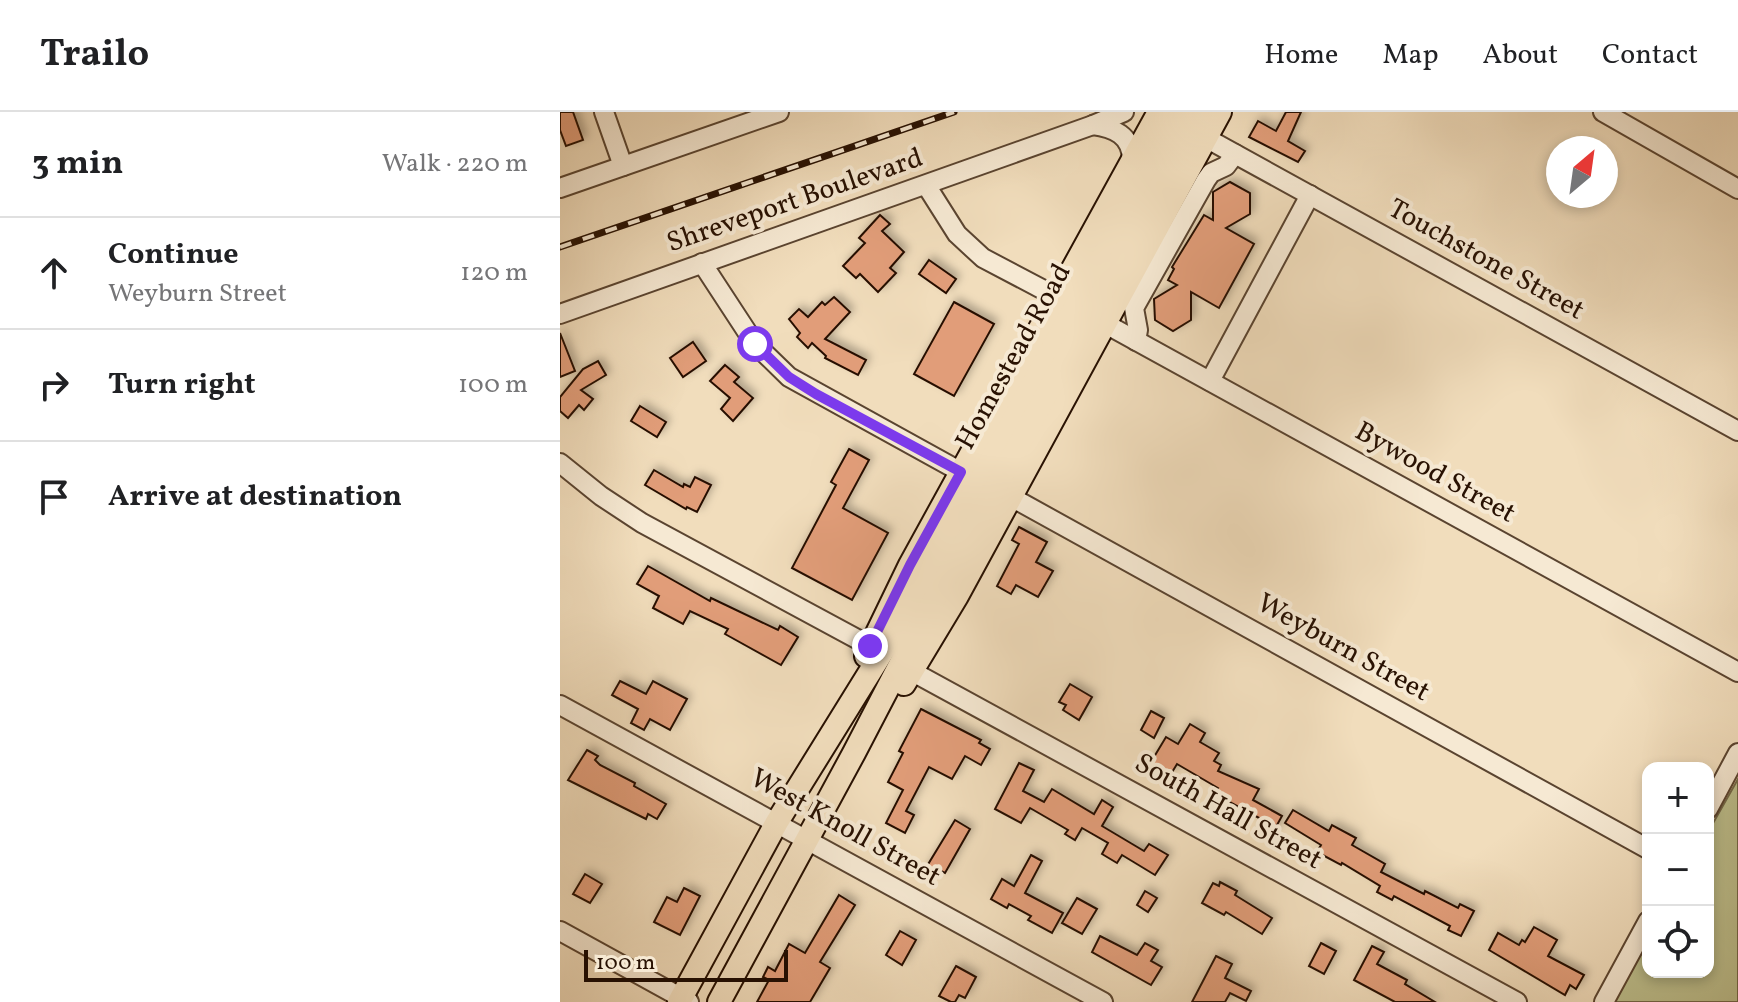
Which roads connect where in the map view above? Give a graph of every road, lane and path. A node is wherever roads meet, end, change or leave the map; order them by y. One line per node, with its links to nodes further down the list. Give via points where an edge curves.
1 (604, 112): 13 (street)
2 (779, 112): 13 (street)
3 (1124, 112): 9 (street, Shreveport Boulevard)
4 (1159, 112): 12 (main road)
5 (1182, 112): 19 (main road, Homestead Road)
6 (1201, 112): 19 (main road, Homestead Road)
7 (1220, 112): 10 (main road)
8 (1603, 112): 16 (street)
9 (1093, 125): 12 (street, via 1117,131 1129,144); 14 (street, Shreveport Boulevard)
10 (1206, 138): 11 (street, Touchstone Street); 19 (main road)
11 (1235, 154): 17 (street, Touchstone Street); 21 (street, via 1206,180 1134,308)
12 (1132, 159): 19 (main road)
13 (623, 166): 15 (street)
14 (926, 185): 18 (street, Shreveport Boulevard); 19 (street, Bywood Street, via 957,234 983,258)
15 (560, 188)
16 (1738, 189)
17 (1310, 195): 22 (street); 23 (street, Touchstone Street)
18 (702, 263): 20 (street, Shreveport Boulevard); 25 (street, via 755,344 789,377)
19 (1082, 310): 21 (street, Bywood Street); 25 (main road); 26 (main road); 31 (main road, Homestead Road); 32 (main road, Homestead Road)
20 (560, 314)
21 (1136, 341): 22 (street, Bywood Street)
22 (1210, 381): 29 (street, Bywood Street)
23 (1738, 431)
24 (560, 463): 27 (street, via 642,523)
25 (961, 472): 27 (main road)
26 (1011, 497): 28 (main road); 37 (street, Weyburn Street)
27 (870, 646): 31 (main road)
28 (913, 672): 32 (main road); 43 (street, South Hall Street)
29 (1738, 672)
30 (560, 705): 35 (street, West Knoll Street)
31 (830, 738): 35 (main road, Homestead Road)
32 (854, 753): 36 (main road, Homestead Road)
33 (1738, 753): 34 (street)
34 (1714, 798)
35 (777, 822): 36 (street, West Knoll Street); 40 (main road, Homestead Road)
36 (807, 840): 41 (main road, Homestead Road); 42 (street, West Knoll Street)
37 (1642, 846)
38 (560, 931): 40 (street)
39 (1642, 932): 44 (street)
40 (683, 1001)
41 (719, 1002)
42 (1103, 1002)
43 (1517, 1002)
44 (1604, 1002)

